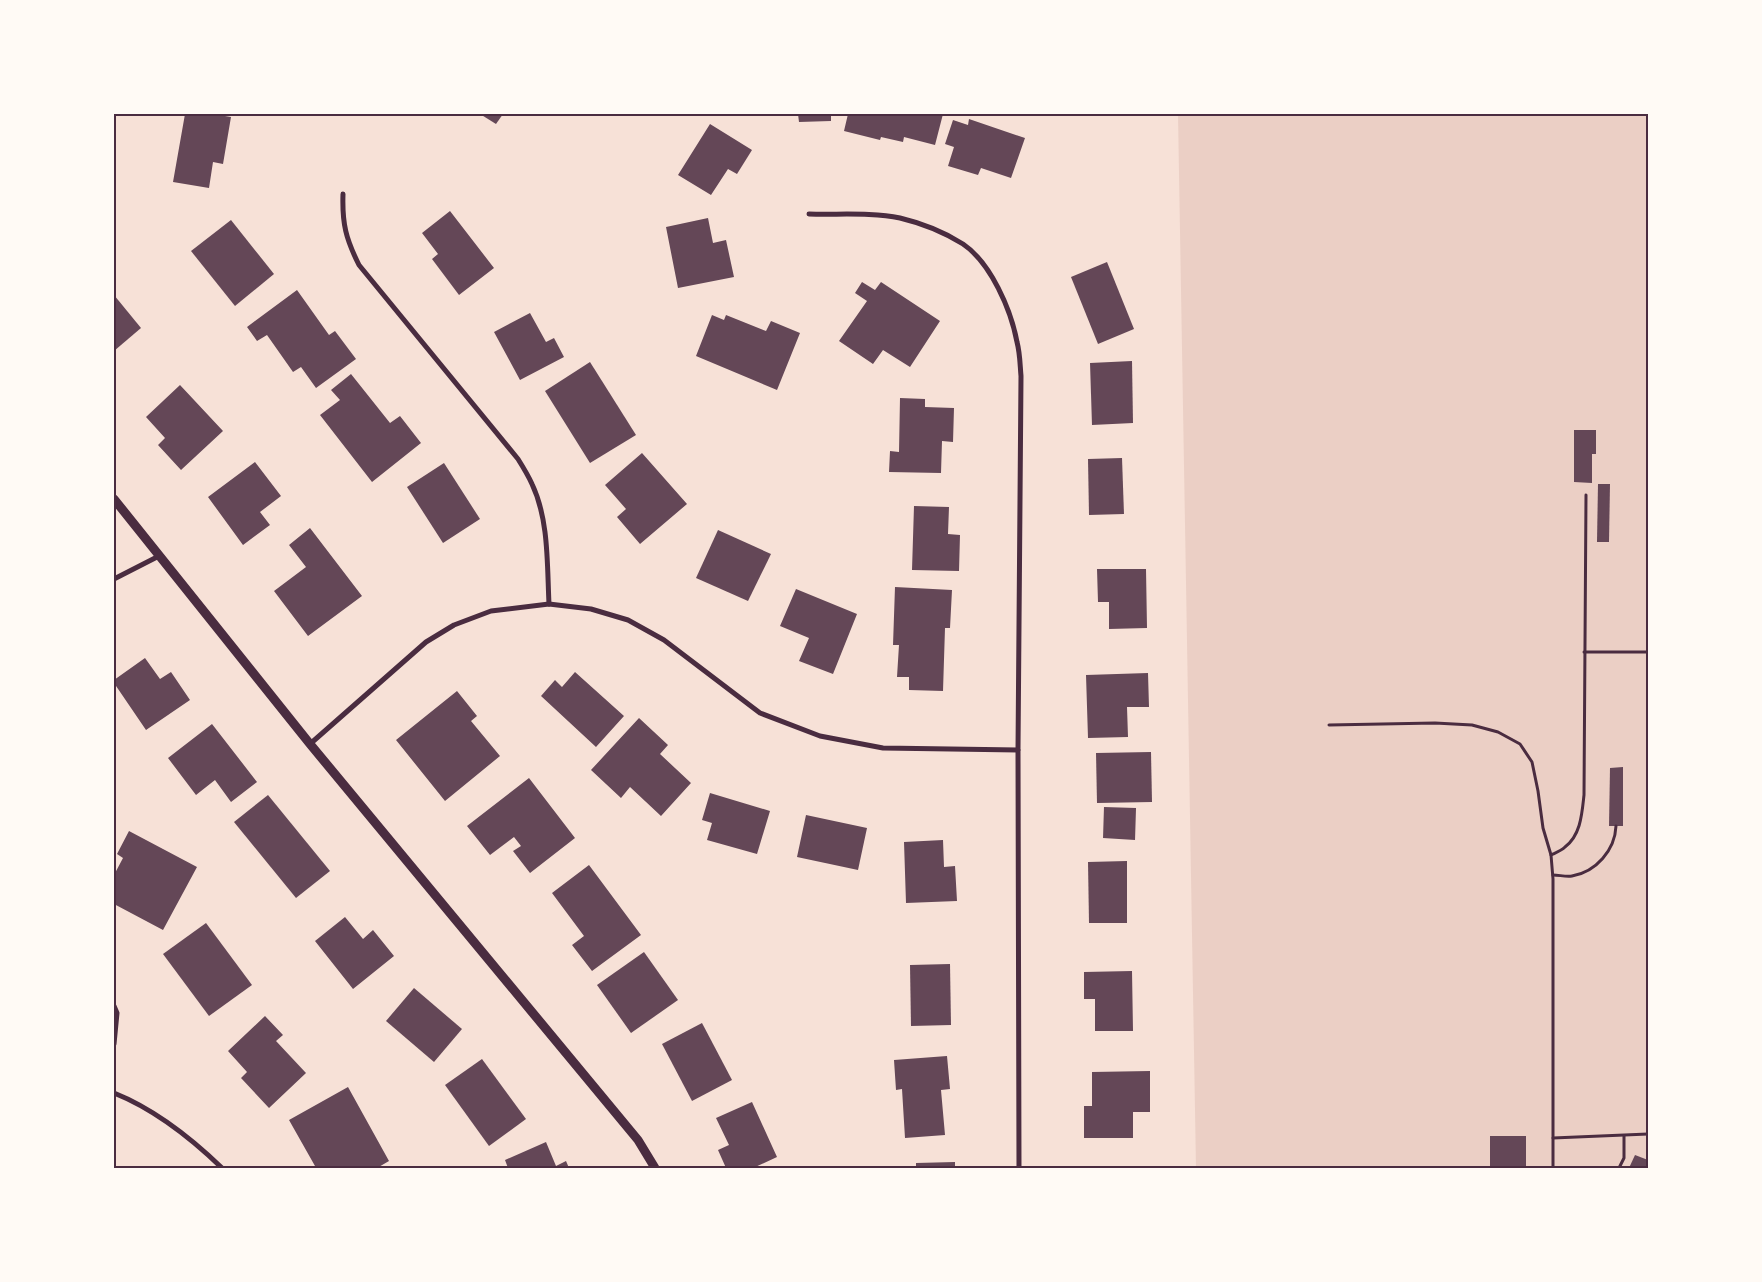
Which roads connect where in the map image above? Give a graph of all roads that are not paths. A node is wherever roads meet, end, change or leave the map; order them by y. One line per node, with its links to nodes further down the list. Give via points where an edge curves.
1 (343, 194): 6 (street, via 342,216 348,242 359,265 518,460 532,484 546,539)
2 (809, 214): 8 (street, via 899,218 935,229 964,245 982,264 1009,310 1018,342 1021,376)
3 (114, 499): 4 (street)
4 (159, 556): 5 (street); 7 (street)
5 (114, 579)
6 (549, 604): 7 (street, via 491,611 454,625 426,642); 8 (street, via 591,609 628,620 664,640 760,713 820,736 883,748)
7 (310, 744): 13 (street, via 638,1140)
8 (1018, 750): 14 (street)
9 (114, 1006): 10 (street)
10 (114, 1044)
11 (114, 1093): 12 (street, via 132,1100 196,1143)
12 (222, 1168)
13 (655, 1168)
14 (1019, 1168)

